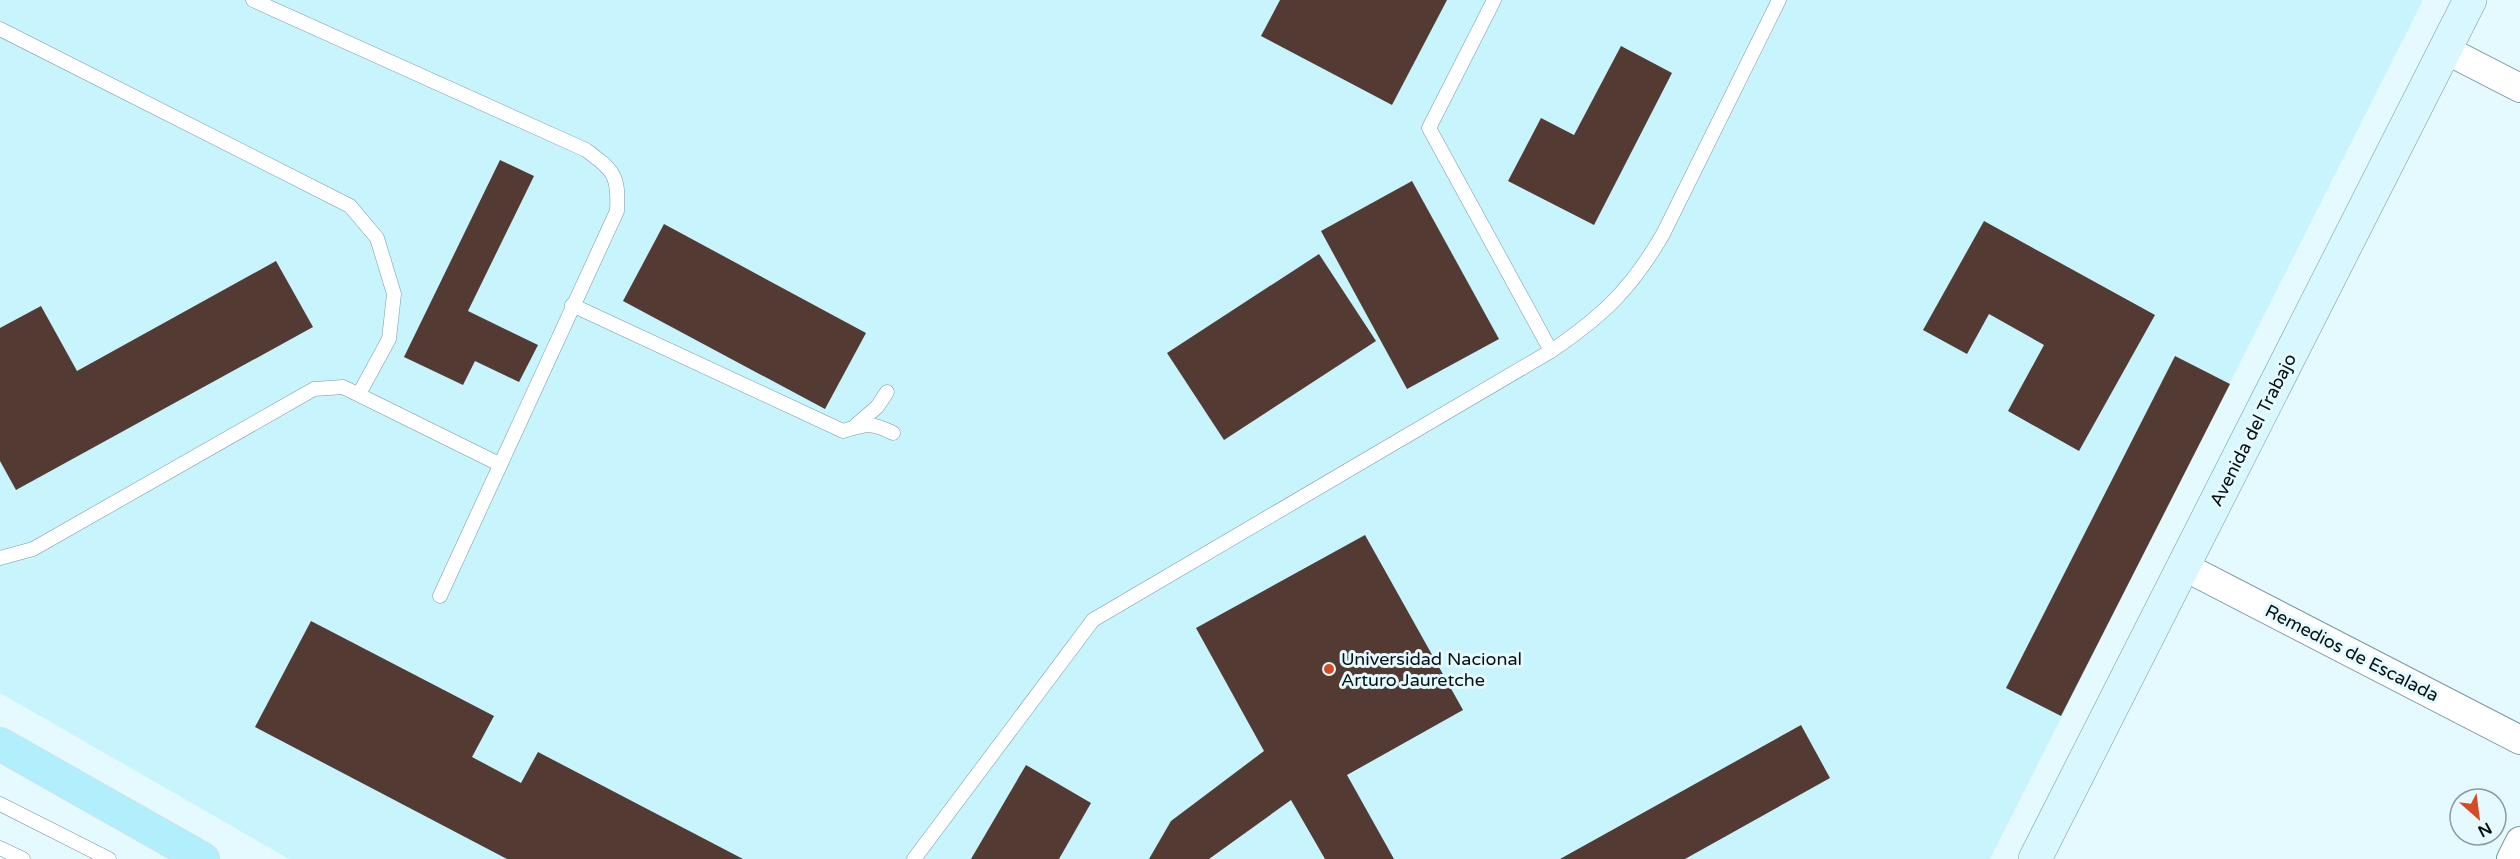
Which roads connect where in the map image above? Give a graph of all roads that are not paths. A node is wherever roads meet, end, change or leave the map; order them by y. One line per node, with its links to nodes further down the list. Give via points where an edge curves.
1 (253, 0): 8 (lane, via 586,150 610,168 618,188 617,211)
2 (1494, 0): 9 (lane, via 1429,128)
3 (1779, 0): 9 (lane, via 1644,266 1621,296 1587,327)
4 (2470, 0): 6 (main road, Avenida del Trabajo)
5 (0, 29): 11 (lane, via 350,206 377,238 394,294 389,339)
6 (2446, 50): 7 (street); 16 (main road, Avenida del Trabajo)
7 (2520, 88)
8 (572, 305): 12 (lane); 14 (lane)
9 (1551, 351): 26 (lane, via 1093,620)
10 (887, 392): 12 (lane, via 865,419)
11 (359, 394): 14 (lane); 15 (lane, via 343,387 314,389 33,549)
12 (843, 431): 13 (lane, via 868,424)
13 (893, 433)
14 (499, 464): 17 (lane)
15 (0, 558)
16 (2183, 566): 18 (street, Remedios de Escalada); 27 (main road, Avenida del Trabajo)
17 (440, 596)
18 (2520, 740)
19 (0, 744): 25 (main road)
20 (0, 804): 24 (lane)
21 (2520, 842): 28 (street)
22 (0, 848): 23 (lane)
23 (23, 859)
24 (109, 859)
25 (203, 859)
26 (914, 859)
27 (2035, 859)
28 (2511, 859)

